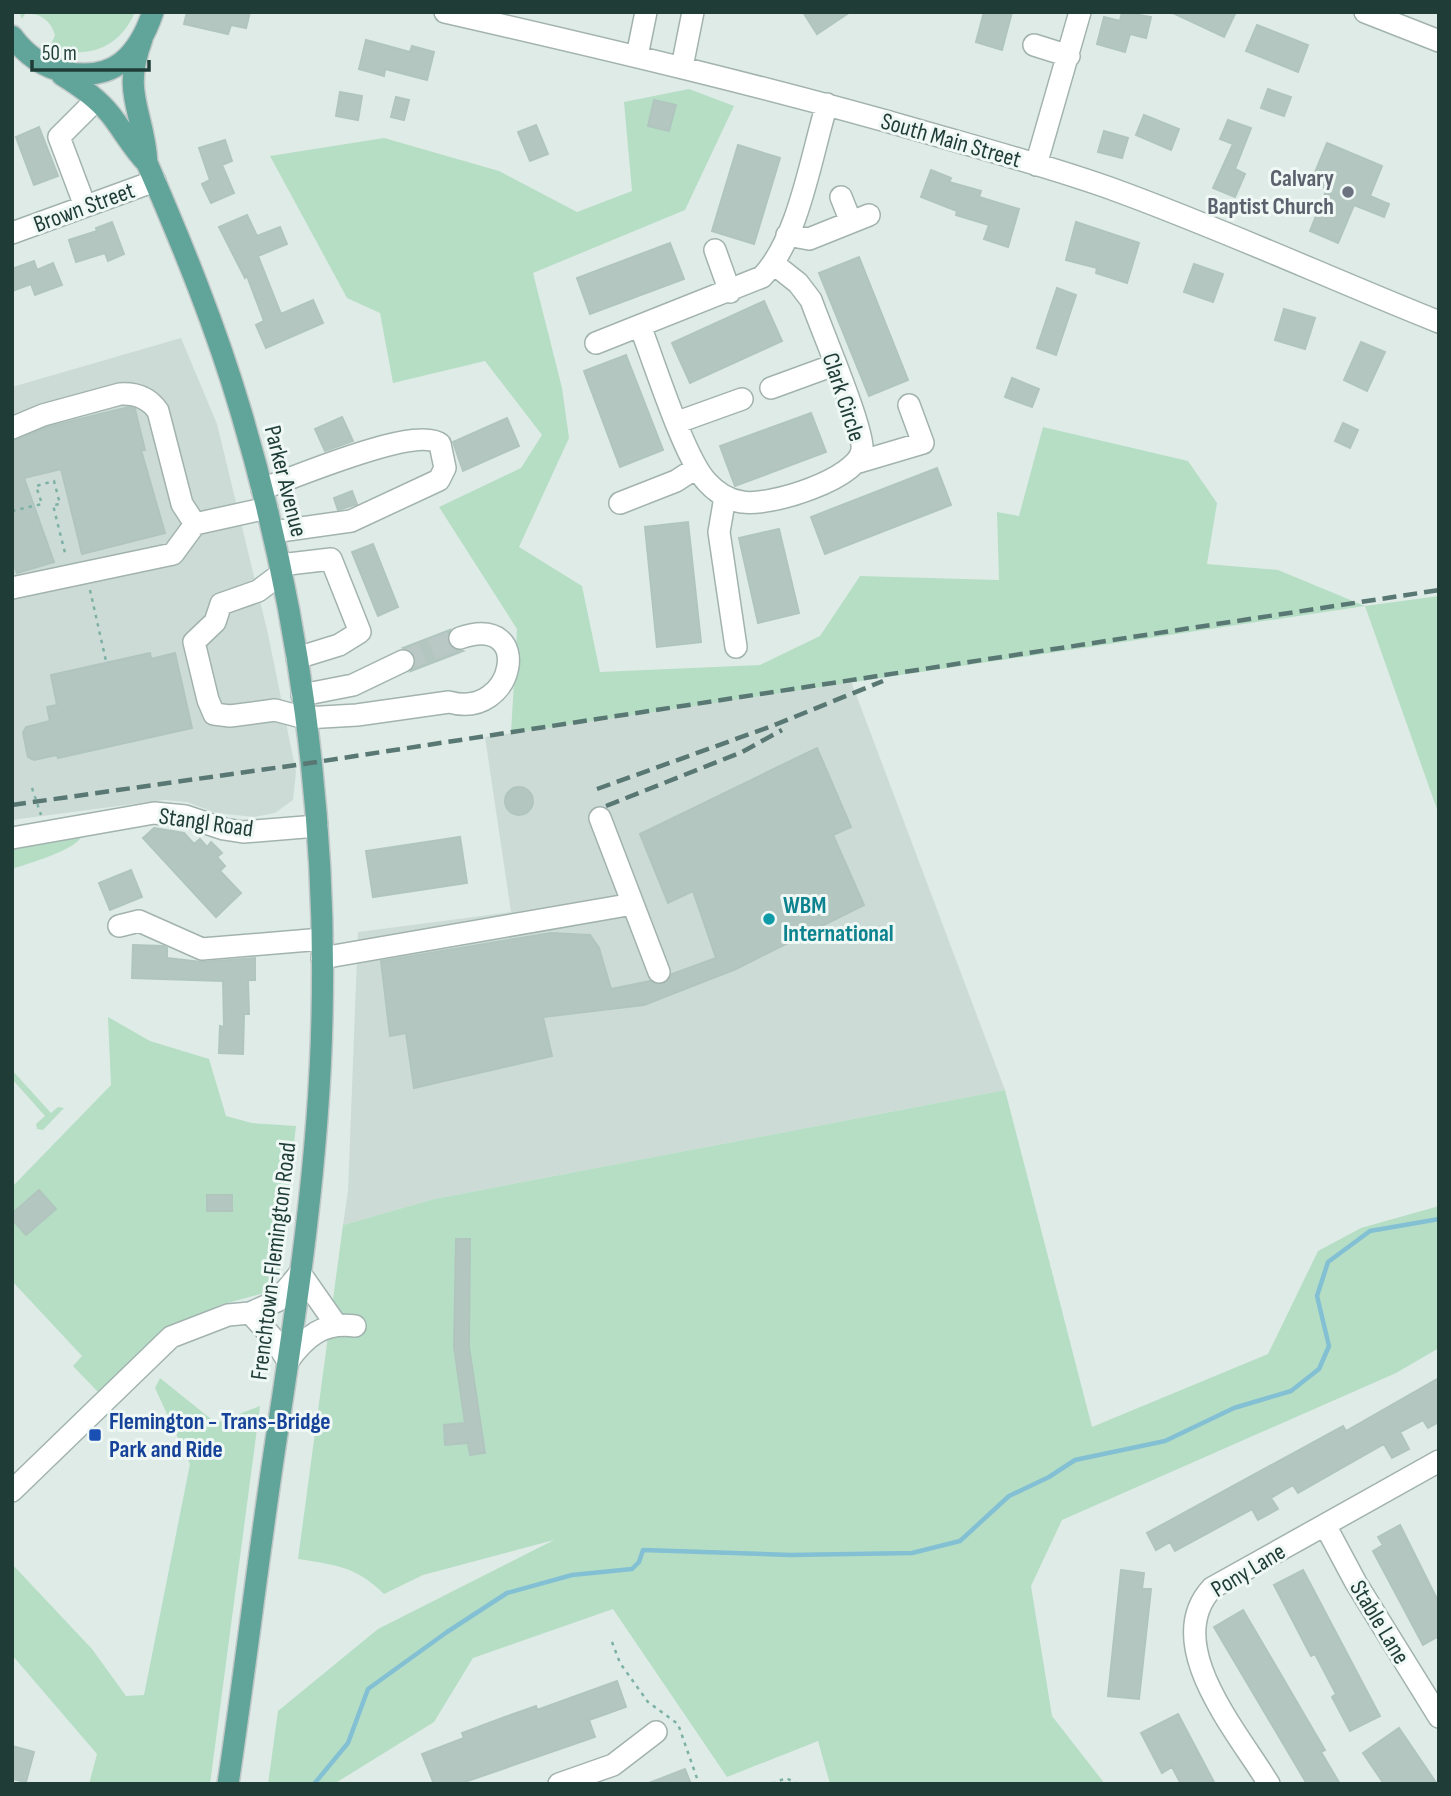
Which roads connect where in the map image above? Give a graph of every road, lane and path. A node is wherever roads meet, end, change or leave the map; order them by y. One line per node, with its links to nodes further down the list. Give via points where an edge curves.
1 (153, 12): 7 (main road)
2 (445, 12): 11 (street, South Main Street)
3 (646, 12): 11 (street)
4 (693, 12): 13 (street)
5 (1080, 12): 12 (street)
6 (1365, 12): 8 (street)
7 (142, 39): 14 (main road, via 126,59 97,75); 18 (main road, Parker Avenue, via 132,93)
8 (1439, 41)
9 (14, 42): 14 (main road, Parker Avenue)
10 (1034, 45): 12 (street)
11 (637, 55): 13 (street, South Main Street)
12 (1069, 56): 17 (street)
13 (682, 67): 16 (street, South Main Street)
14 (53, 69): 15 (main road, Parker Avenue)
15 (96, 100): 18 (main road, Parker Avenue); 20 (street, via 59,137)
16 (827, 104): 17 (street, South Main Street); 22 (street)
17 (1036, 164): 26 (street, South Main Street, via 1221,231)
18 (151, 172): 20 (street, Brown Street); 37 (main road, Parker Avenue, via 230,375)
19 (841, 197): 22 (street, via 860,219 809,239)
20 (86, 206): 21 (street, Brown Street)
21 (12, 233)
22 (788, 235): 24 (street)
23 (715, 250): 25 (street)
24 (774, 264): 25 (street, via 754,282); 29 (street, Clark Circle, via 806,290)
25 (730, 292): 27 (street)
26 (1439, 322)
27 (640, 326): 28 (street); 33 (street)
28 (596, 343)
29 (834, 365): 30 (street); 35 (street, Clark Circle, via 862,438)
30 (771, 388)
31 (742, 399): 33 (street)
32 (909, 405): 35 (street, via 923,443)
33 (678, 422): 36 (street)
34 (12, 428): 43 (street, via 120,394 152,402 182,504)
35 (859, 462): 38 (street, Clark Circle, via 841,477 762,503)
36 (696, 468): 38 (street); 39 (street)
37 (264, 498): 43 (street); 44 (main road, Parker Avenue); 44 (street, via 393,442 428,439 440,444 445,468 439,480 351,521)
38 (725, 498): 49 (street, via 719,532)
39 (620, 503)
40 (42, 504): 41 (path); 41 (path, via 36,486 54,481 60,504); 42 (path)
41 (53, 505): 46 (path)
42 (12, 511)
43 (195, 524): 46 (street, via 173,554)
44 (273, 532): 45 (main road, Parker Avenue)
45 (281, 569): 50 (main road, Parker Avenue); 50 (street, via 331,559 360,632 339,645); 54 (street, via 258,591 221,604 215,622 194,642 214,714 275,710)
46 (80, 579): 47 (street); 52 (path)
47 (12, 588)
48 (460, 638): 54 (street, via 475,633 503,640 508,647 510,664 504,681 474,704 449,702)
49 (736, 647)
50 (297, 658): 53 (main road, Parker Avenue)
51 (403, 661): 53 (street, via 337,690)
52 (106, 662)
53 (302, 695): 54 (main road, Parker Avenue)
54 (305, 719): 56 (main road, Parker Avenue)
55 (600, 818): 58 (street)
56 (317, 826): 57 (street, Stangl Road, via 243,832 185,816 154,813); 60 (main road, Frenchtown-Flemington Road)
57 (12, 838)
58 (633, 904): 60 (street); 61 (street)
59 (119, 926): 60 (street, via 139,921 202,949)
60 (322, 949): 62 (main road, Frenchtown-Flemington Road, via 318,1099)
61 (659, 972)
62 (300, 1273): 63 (street, via 277,1301); 64 (main road, Frenchtown-Flemington Road); 64 (street, via 345,1324 306,1338)
63 (250, 1313): 64 (street); 66 (street, via 228,1315 171,1337)
64 (288, 1361): 71 (main road, Frenchtown-Flemington Road)
65 (1439, 1461): 67 (street, Pony Lane)
66 (12, 1491)
67 (1325, 1525): 69 (street, Stable Lane); 76 (street, Pony Lane, via 1212,1588 1201,1600 1193,1624 1200,1671)
68 (612, 1642): 73 (path, via 620,1663 648,1702 678,1724)
69 (1439, 1717)
70 (656, 1732): 72 (street, via 613,1765)
71 (228, 1784)
72 (559, 1784)
73 (699, 1784)
74 (772, 1784): 75 (path, via 786,1779)
75 (798, 1784)
76 (1269, 1784)

